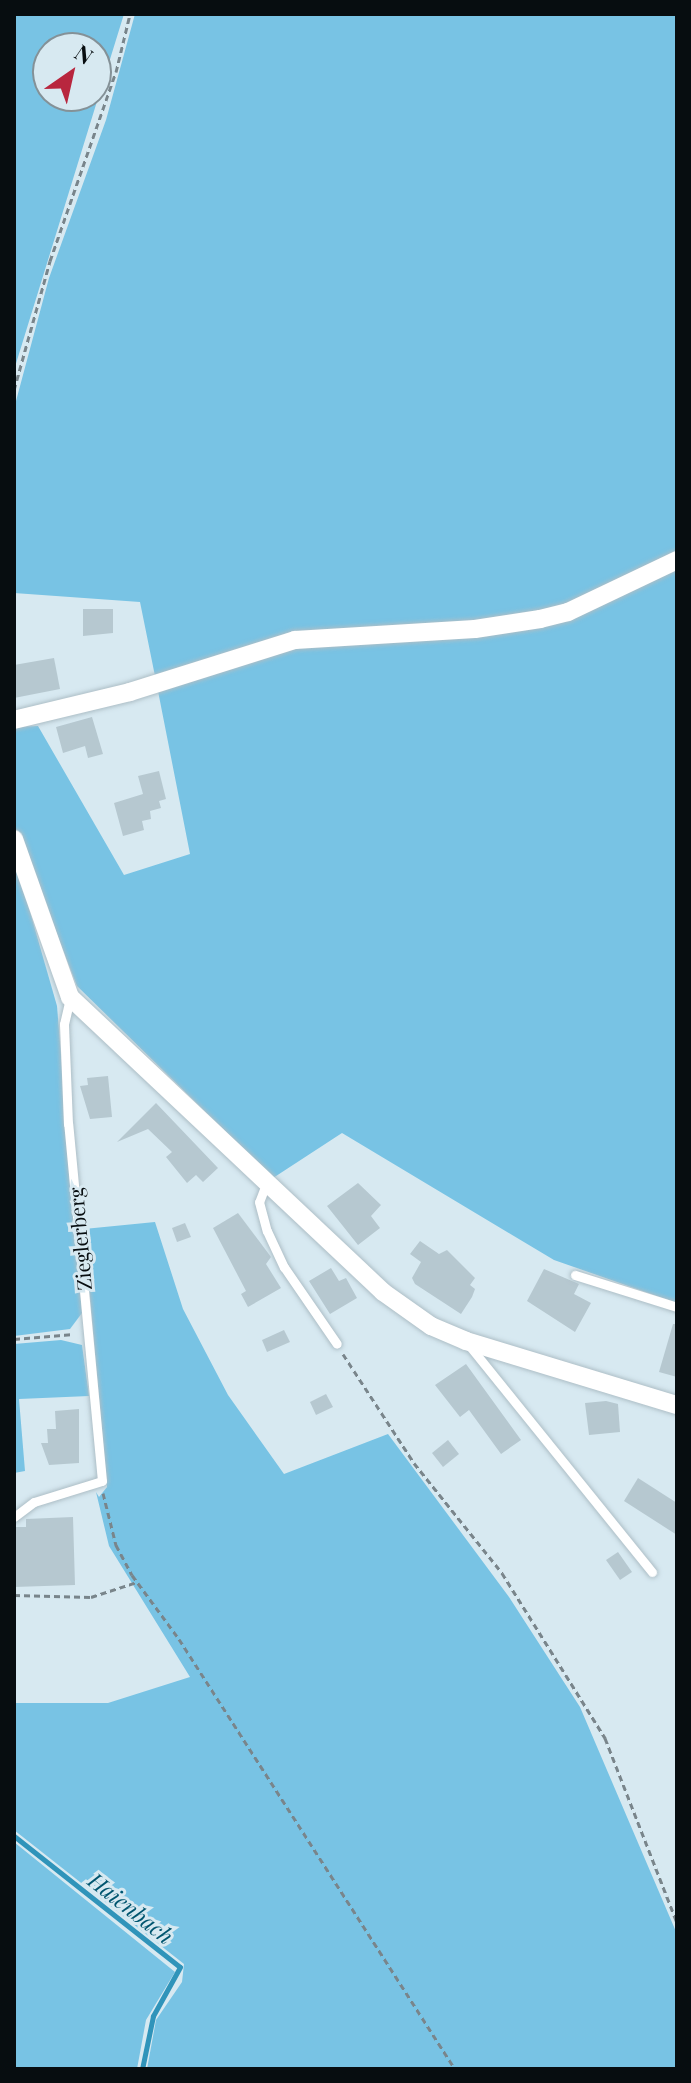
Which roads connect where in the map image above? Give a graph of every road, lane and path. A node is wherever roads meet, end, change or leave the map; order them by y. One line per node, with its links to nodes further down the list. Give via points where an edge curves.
1 (130, 14): 2 (path)
2 (14, 390)
3 (677, 560): 4 (street, via 596,600 540,619 464,630 306,638)
4 (14, 720)
5 (14, 839): 6 (street, Zieglerberg)
6 (70, 997): 7 (street, Zieglerberg); 10 (lane, Zieglerberg, via 64,1048)
7 (266, 1184): 12 (street, Zieglerberg, via 407,1312); 13 (lane, via 259,1209 275,1249)
8 (575, 1275): 9 (lane)
9 (677, 1307)
10 (87, 1333): 11 (path); 15 (lane, Zieglerberg)
11 (14, 1339)
12 (466, 1341): 14 (street, Zieglerberg); 17 (lane)
13 (337, 1344): 20 (path, via 414,1463 502,1573 605,1738)
14 (677, 1405)
15 (102, 1481): 16 (lane, via 34,1502); 18 (path, via 111,1530)
16 (14, 1517)
17 (652, 1572)
18 (137, 1582): 19 (path, via 91,1597); 21 (path, via 179,1639)
19 (14, 1595)
20 (677, 1923)
21 (455, 2069)

